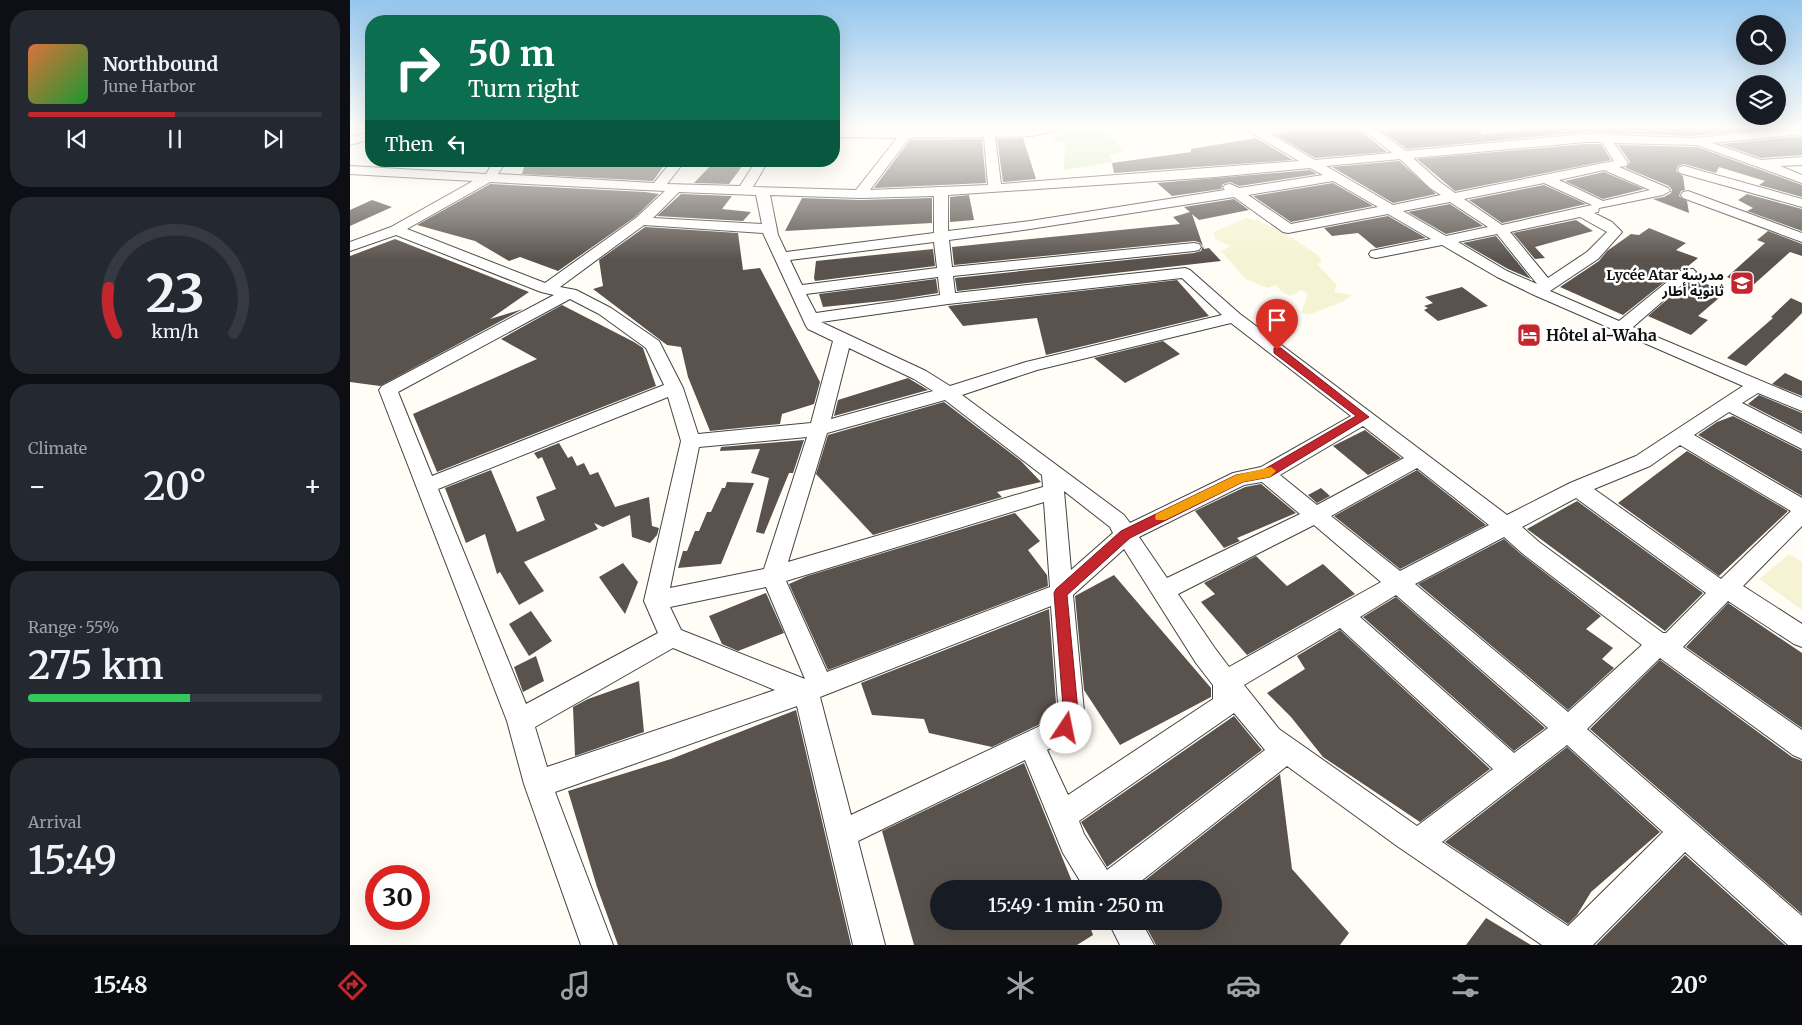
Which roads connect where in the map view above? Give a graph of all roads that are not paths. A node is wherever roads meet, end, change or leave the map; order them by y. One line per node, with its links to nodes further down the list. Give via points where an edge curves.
1 (399, 172): 16 (street)
2 (493, 172): 16 (street)
3 (670, 172): 20 (street)
4 (759, 172): 23 (street)
5 (877, 172): 27 (street)
6 (993, 172): 22 (street)
7 (1222, 172): 15 (street)
8 (1328, 172): 17 (street)
9 (1422, 172): 29 (street)
10 (1581, 172): 18 (street)
11 (1619, 172): 25 (street)
12 (1684, 172): 28 (street)
13 (1722, 172): 30 (street)
14 (1783, 172): 19 (street)
15 (1214, 173): 22 (street); 26 (street)
16 (491, 176): 20 (street); 36 (street)
17 (1336, 177): 26 (street); 32 (street)
18 (1546, 179): 29 (street); 31 (street)
19 (1802, 179)
20 (658, 186): 21 (street)
21 (676, 188): 23 (street); 34 (street)
22 (995, 189): 24 (street)
23 (753, 190): 27 (street); 35 (street)
24 (941, 191): 27 (street); 38 (street)
25 (1663, 191): 28 (street); 31 (street)
26 (1236, 193): 32 (street, via 1288,229); 38 (street)
27 (860, 194)
28 (1688, 195): 39 (street)
29 (1453, 198): 32 (street); 37 (street)
30 (1802, 203)
31 (1602, 205): 33 (street)
32 (1391, 210): 40 (street)
33 (1582, 213): 37 (street); 48 (street, via 1615,232 1586,260)
34 (641, 221): 35 (street); 47 (street)
35 (770, 229): 44 (street)
36 (396, 230): 41 (street); 47 (street)
37 (1501, 230): 40 (street); 48 (street)
38 (941, 236): 44 (street); 45 (street)
39 (1802, 238)
40 (1444, 240): 43 (street); 48 (street, via 1502,274)
41 (350, 247)
42 (1194, 247): 45 (street)
43 (1376, 254)
44 (781, 257): 49 (street)
45 (945, 272): 49 (street); 51 (street)
46 (1688, 272): 54 (street)
47 (547, 289): 50 (street)
48 (1543, 289): 54 (street)
49 (797, 290): 53 (street)
50 (570, 293): 57 (street, via 653,345); 69 (street, via 388,390)
51 (948, 299): 52 (street, via 1185,274); 53 (street)
52 (1234, 317): 58 (street, via 1032,366); 61 (street)
53 (811, 319): 55 (street, via 814,326)
54 (1621, 328): 56 (street)
55 (842, 340): 58 (street, via 920,375); 62 (street)
56 (1758, 385): 59 (street); 60 (street)
57 (674, 388): 64 (street); 69 (street)
58 (948, 393): 62 (street); 68 (street)
59 (1728, 404): 63 (street); 65 (street)
60 (1802, 405)
61 (1364, 417): 66 (street); 67 (street)
62 (819, 429): 64 (street); 76 (street)
63 (1680, 436): 70 (street, via 1643,461); 71 (street)
64 (691, 441): 81 (street)
65 (1802, 442)
66 (1418, 459): 73 (street); 74 (street)
67 (1266, 474): 73 (street); 75 (street, via 1240,478)
68 (1052, 482): 75 (street, via 1117,521); 76 (street); 80 (street)
69 (426, 486): 88 (street)
70 (1577, 488): 74 (street); 78 (street)
71 (1802, 508)
72 (1802, 513): 78 (street)
73 (1316, 516): 77 (street); 79 (street)
74 (1506, 526): 77 (street); 85 (street)
75 (1125, 534): 79 (street); 80 (street)
76 (773, 576): 81 (street); 87 (street)
77 (1398, 583): 82 (street); 89 (street)
78 (1725, 590): 84 (street); 85 (street, via 1672,642)
79 (1163, 591): 86 (street)
80 (1060, 593): 87 (street); 90 (street, via 1072,722)
81 (656, 601): 83 (street)
82 (1342, 615): 86 (street); 93 (street)
83 (672, 636): 87 (street); 88 (street)
84 (1802, 637)
85 (1659, 644): 89 (street); 91 (street)
86 (1226, 682): 92 (street, via 1270,738); 95 (street, via 1225,706)
87 (813, 688): 94 (street); 97 (street)
88 (520, 721): 94 (street)
89 (1568, 729): 93 (street); 96 (street)
90 (1031, 744): 95 (street); 97 (street)
91 (1802, 746)
92 (1287, 750): 98 (street); 100 (street)
93 (1513, 770): 98 (street)
94 (538, 784): 102 (street)
95 (1063, 815): 99 (street, via 1073,843)
96 (1684, 832): 101 (street); 104 (street)
97 (842, 834): 103 (street)
98 (1418, 843): 104 (street)
99 (1096, 880)
100 (1119, 880)
101 (1802, 937)
102 (597, 945)
103 (869, 945)
104 (1570, 945)

